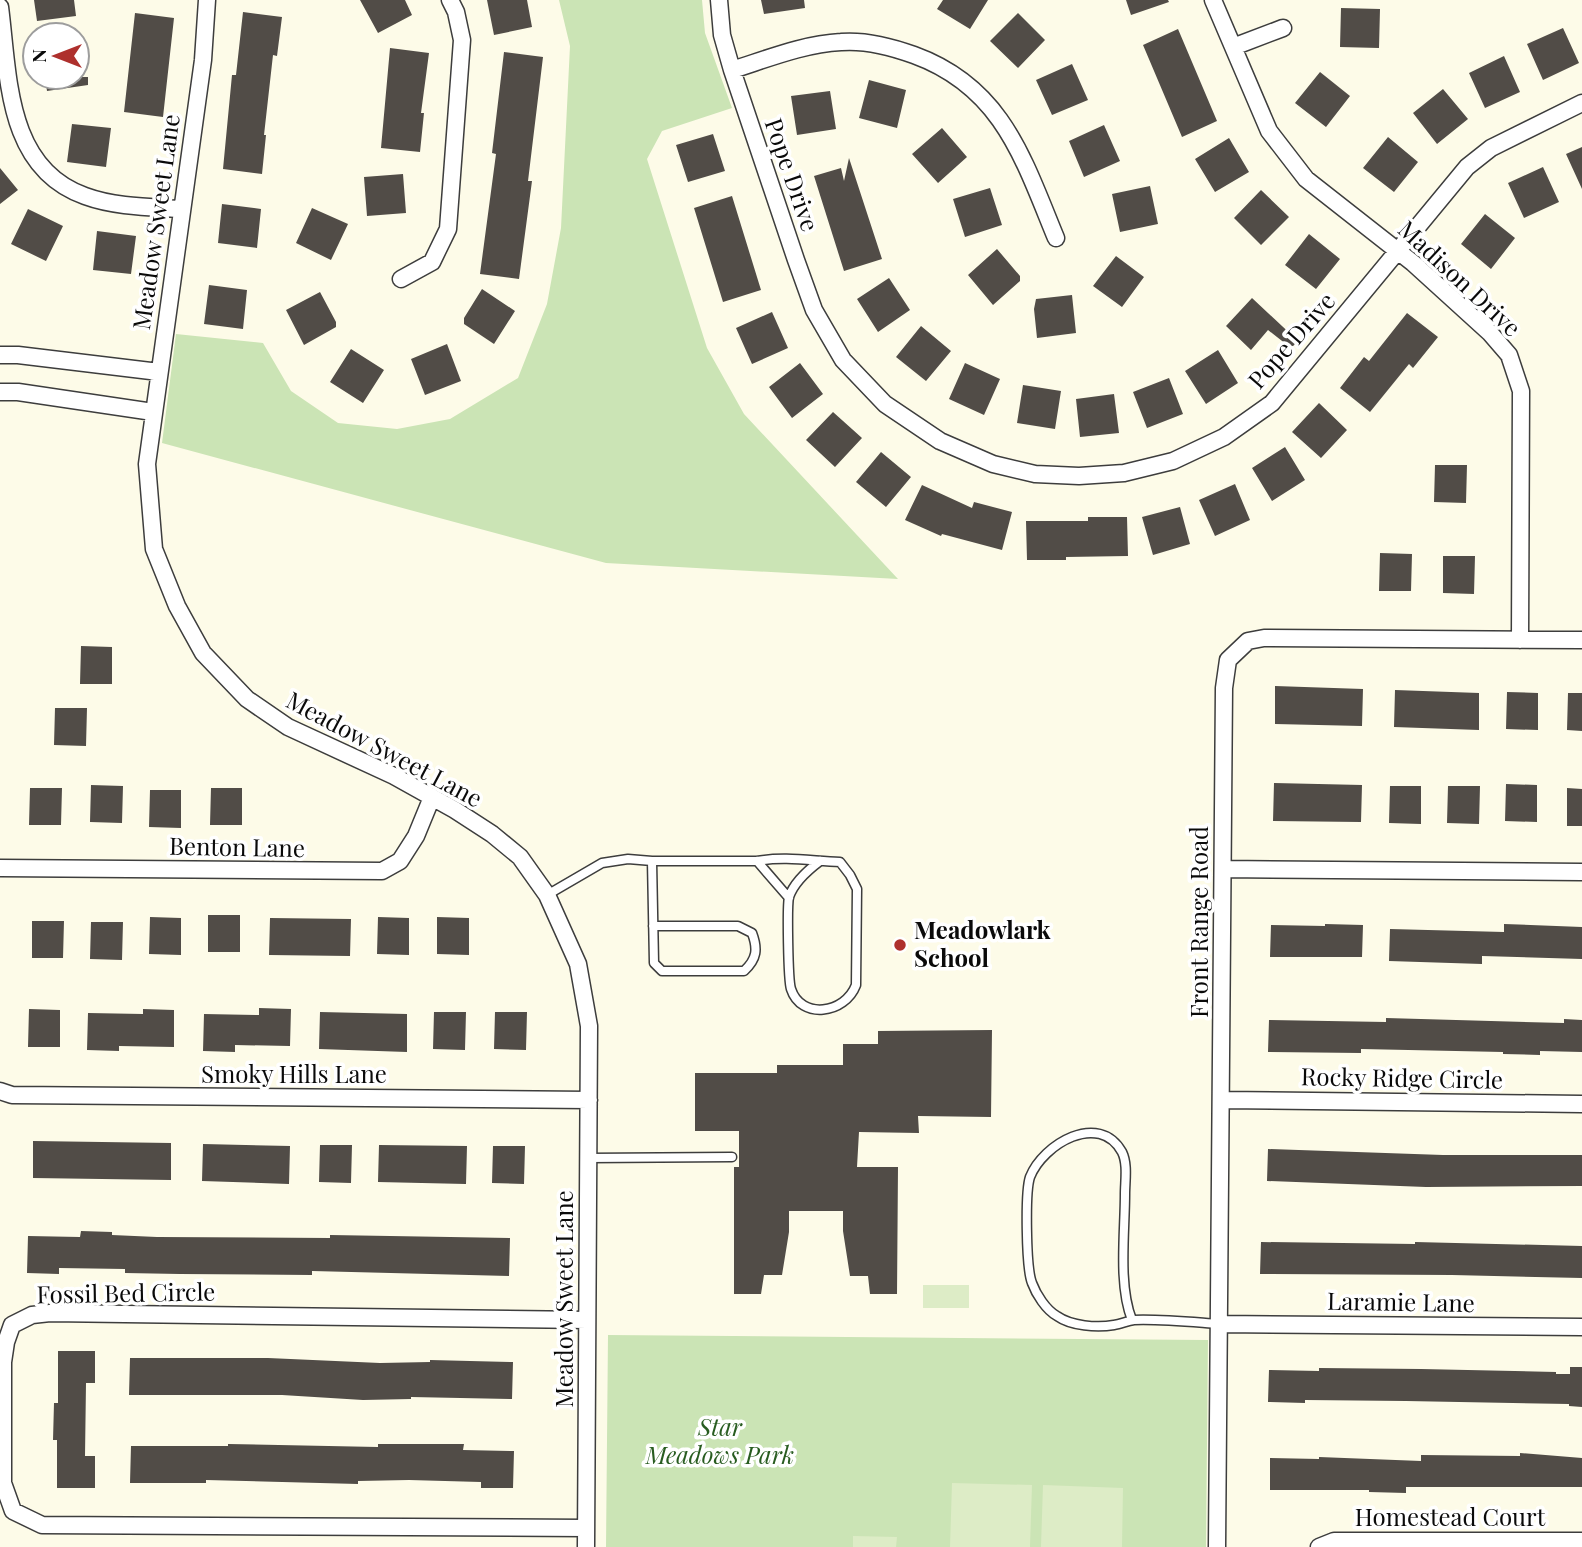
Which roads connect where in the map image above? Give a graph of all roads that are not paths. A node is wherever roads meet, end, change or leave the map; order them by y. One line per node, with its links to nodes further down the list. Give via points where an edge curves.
1 (207, 0): 10 (street, Meadow Sweet Lane)
2 (450, 0): 13 (street, via 462,40 448,229 432,262)
3 (719, 0): 8 (street, Pope Drive)
4 (1213, 0): 7 (street, Madison Drive)
5 (0, 7): 10 (street, via 13,113 24,142 40,164 60,184 85,196 116,204)
6 (1283, 28): 7 (street)
7 (1233, 47): 12 (street, Madison Drive, via 1269,131 1306,179)
8 (732, 70): 11 (street, via 803,47 842,41 892,47 937,63 970,86 996,113 1017,146); 12 (street, Pope Drive, via 814,310 843,360 885,404 940,441 993,464 1035,474 1124,473 1173,461 1224,437 1272,403)
9 (1582, 103): 12 (street, Pope Drive, via 1491,148 1467,167)
10 (181, 209): 15 (street, Meadow Sweet Lane)
11 (1056, 238)
12 (1399, 252): 18 (street, Madison Drive, via 1490,333 1509,355 1521,391)
13 (401, 279)
14 (0, 355): 15 (street)
15 (159, 372): 17 (street, Meadow Sweet Lane)
16 (0, 392): 17 (street)
17 (153, 412): 20 (street, Meadow Sweet Lane, via 147,464 154,549 203,653 247,699 288,727)
18 (1520, 639): 19 (street, Front Range Road); 25 (street, Front Range Road, via 1248,641 1228,660 1224,688)
19 (1582, 640)
20 (432, 797): 24 (street, Benton Lane, via 400,861 382,871); 27 (street, Meadow Sweet Lane, via 520,857)
21 (653, 861): 22 (lane); 27 (lane, via 602,863); 29 (lane)
22 (757, 861): 23 (lane); 28 (lane)
23 (820, 861): 28 (lane, via 804,873); 28 (lane, via 840,862 857,890 856,985 852,997 836,1007 812,1009 791,990)
24 (0, 868)
25 (1223, 869): 26 (street); 32 (street, Front Range Road)
26 (1582, 872)
27 (547, 895): 31 (street, Meadow Sweet Lane, via 578,964 589,1026)
28 (789, 898)
29 (653, 926): 29 (lane, via 654,963 662,971 744,971 757,948 752,933 738,926)
30 (0, 1091): 31 (street, Smoky Hills Lane, via 12,1095)
31 (589, 1100): 35 (street, Meadow Sweet Lane)
32 (1222, 1100): 33 (street, Rocky Ridge Circle); 38 (street, Front Range Road)
33 (1582, 1104)
34 (732, 1157): 35 (lane)
35 (588, 1158): 36 (street, Meadow Sweet Lane)
36 (587, 1320): 40 (street, Meadow Sweet Lane); 40 (street, Fossil Bed Circle, via 50,1313 32,1315 12,1325 3,1362 3,1483 13,1511 42,1525)
37 (1132, 1320): 37 (lane, via 1126,1296 1125,1160 1113,1140 1098,1133 1080,1134 1046,1153 1030,1177 1032,1283 1057,1317 1082,1325 1113,1326); 38 (lane)
38 (1219, 1324): 39 (street, Laramie Lane); 43 (street, Front Range Road)
39 (1582, 1327)
40 (586, 1528): 42 (street, Meadow Sweet Lane)
41 (1582, 1541): 44 (street, Homestead Court, via 1334,1541)
42 (586, 1547)
43 (1217, 1547)
44 (1319, 1547)

